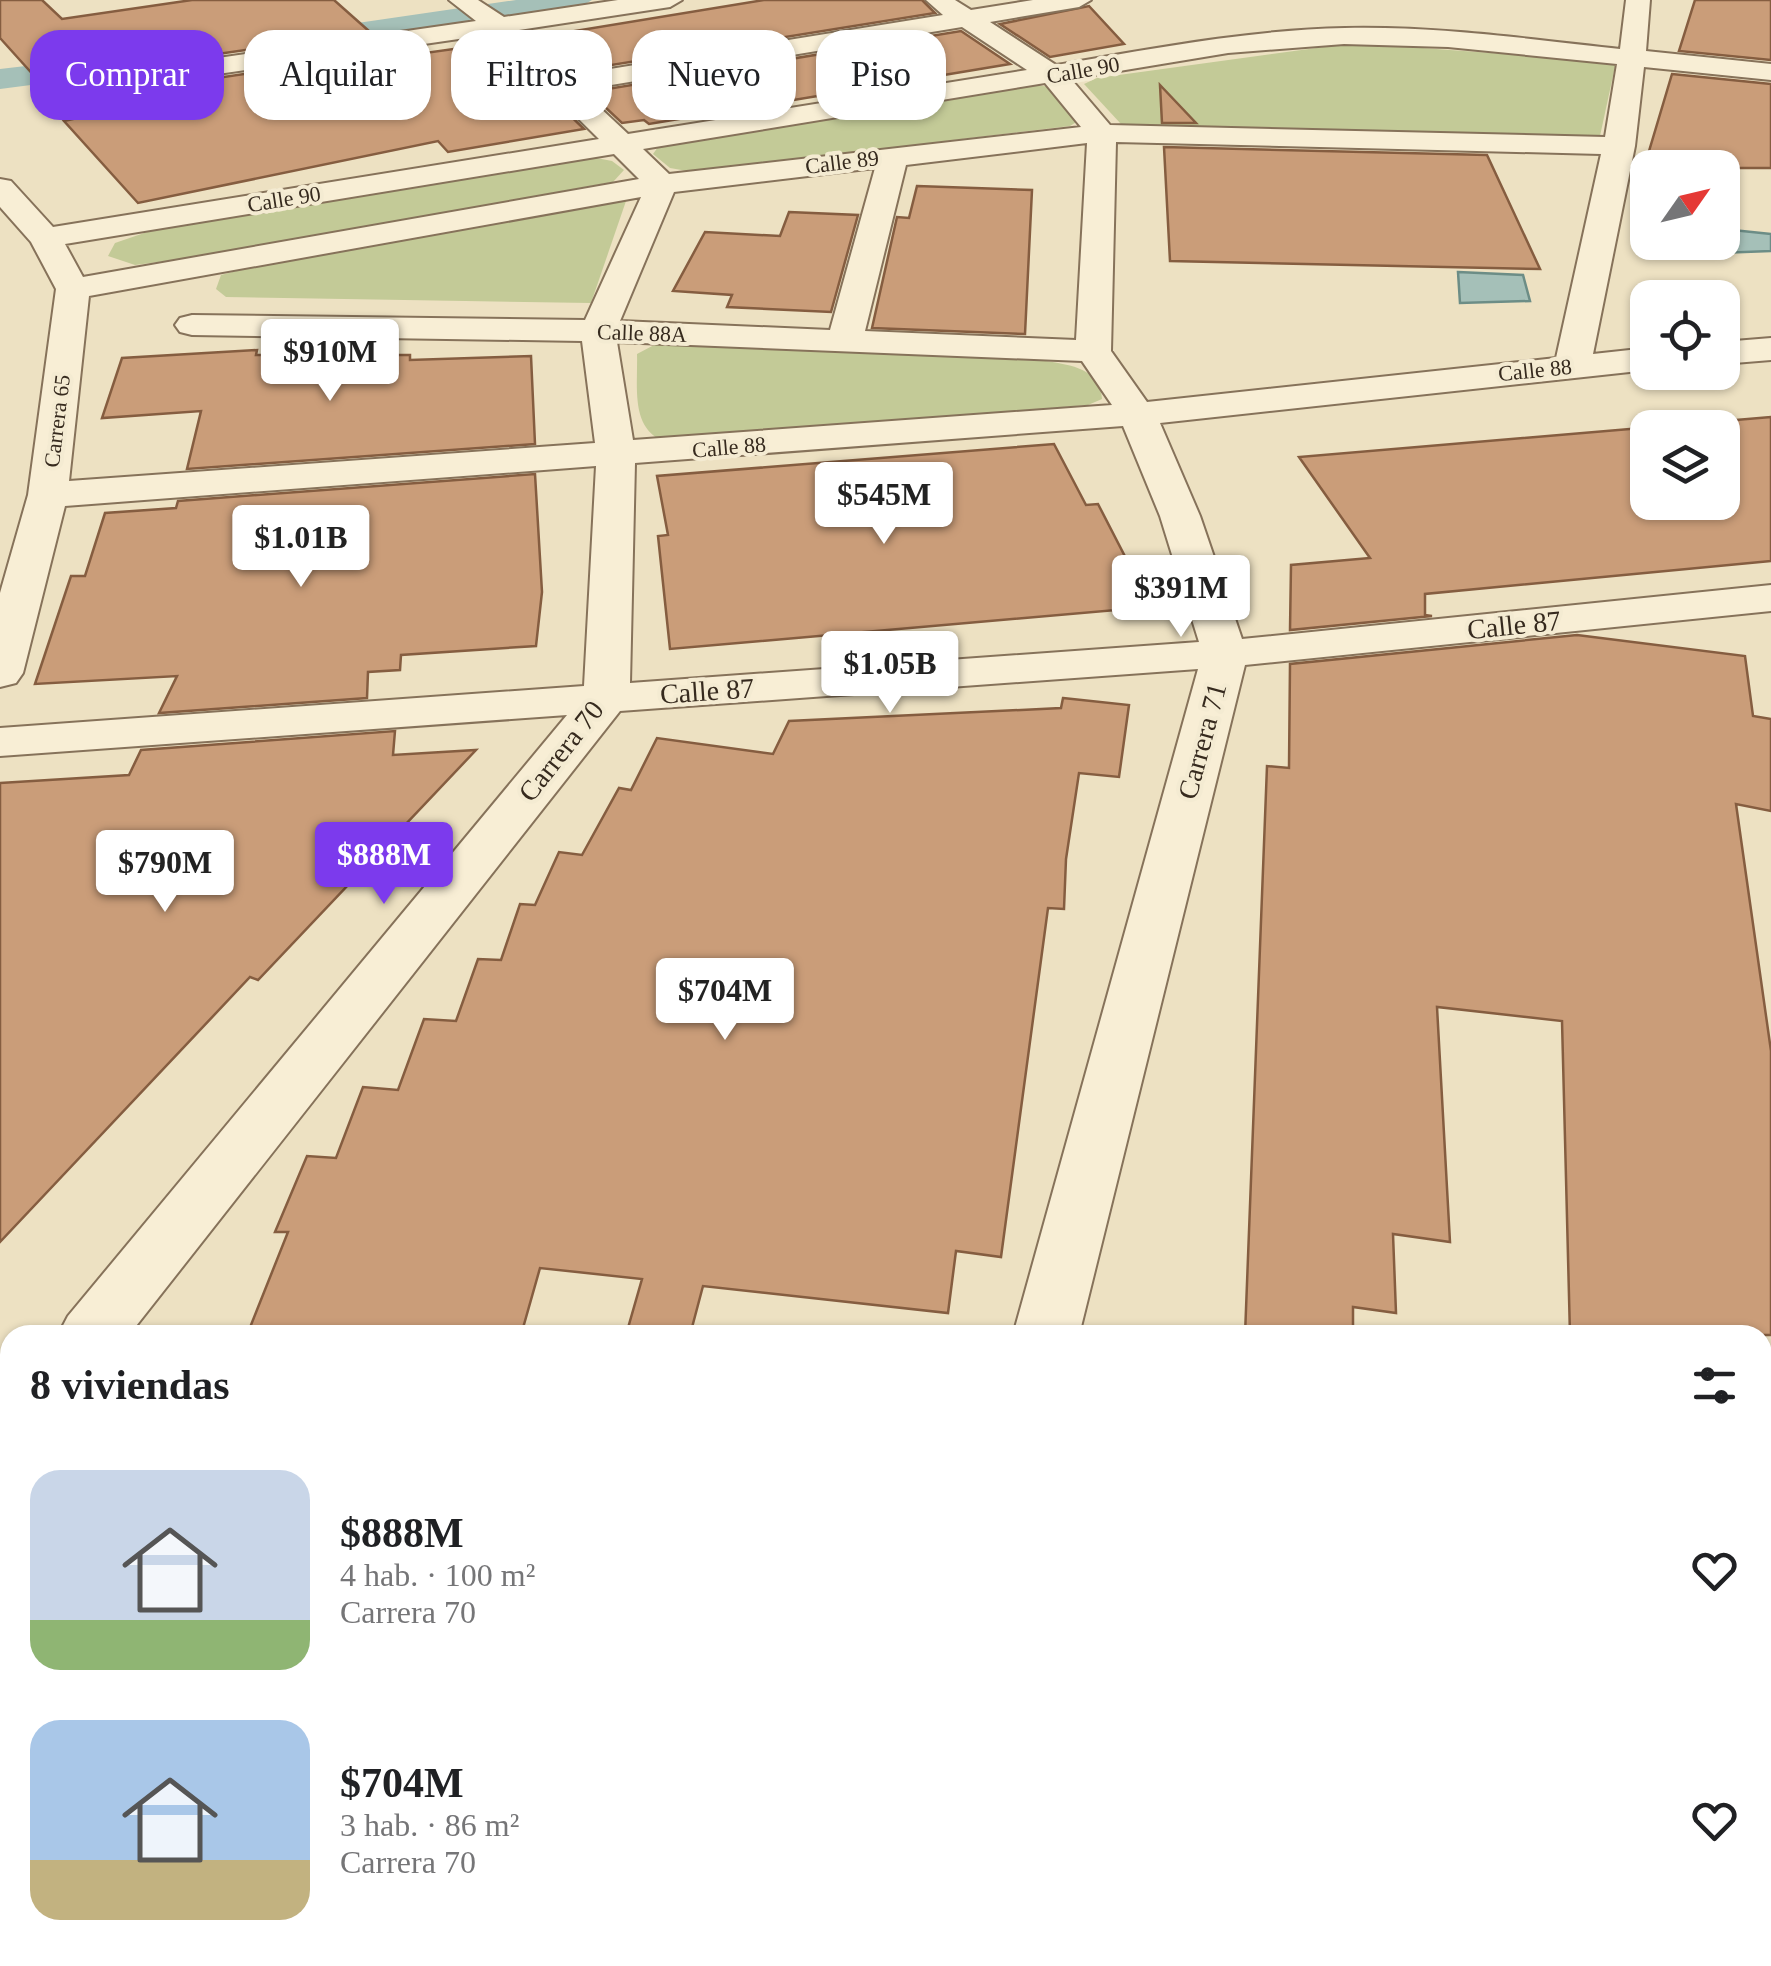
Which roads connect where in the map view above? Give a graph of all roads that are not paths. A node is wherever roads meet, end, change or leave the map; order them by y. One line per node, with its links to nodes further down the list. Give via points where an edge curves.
1 (670, 0): 5 (street)
2 (1079, 0): 4 (street)
3 (1632, 1): 7 (street)
4 (952, 8): 10 (street); 11 (street)
5 (479, 11): 6 (street); 8 (street)
6 (500, 30)
7 (1635, 56): 9 (street, Calle 90); 11 (street, Calle 90, via 1344,36 1228,45); 15 (street)
8 (224, 61)
9 (1771, 72)
10 (612, 75)
11 (1054, 75): 13 (street); 14 (street, Calle 90)
12 (599, 120): 14 (street)
13 (1102, 133): 15 (street, Calle 89); 16 (street, Calle 89); 25 (street)
14 (625, 144): 17 (street); 19 (street, Calle 90)
15 (1620, 146): 28 (street)
16 (893, 156): 17 (street, Calle 89); 23 (street)
17 (662, 184): 20 (street, Calle 89); 22 (street)
18 (0, 188): 19 (street)
19 (45, 238): 20 (street)
20 (73, 288): 31 (street, Carrera 65)
21 (192, 325): 22 (street, Calle 88A)
22 (598, 331): 23 (street, Calle 88A); 30 (street, Carrera 70)
23 (845, 341): 25 (street, Calle 88A)
24 (1771, 349): 26 (street)
25 (1093, 351): 29 (street, Carrera 71)
26 (1740, 352)
27 (1630, 361): 28 (street, Calle 88)
28 (1573, 366): 29 (street, Calle 88)
29 (1137, 414): 30 (street, Calle 88); 33 (street, Carrera 71, via 1180,516)
30 (616, 456): 31 (street, Calle 88); 35 (street, Carrera 70)
31 (48, 495): 34 (street, Carrera 65)
32 (1768, 611): 33 (street, Calle 87)
33 (1225, 654): 35 (street, Calle 87); 38 (street, Carrera 71)
34 (0, 673)
35 (606, 698): 36 (street, Calle 87); 37 (street, Carrera 70)
36 (0, 742)
37 (99, 1325)
38 (1049, 1325)

